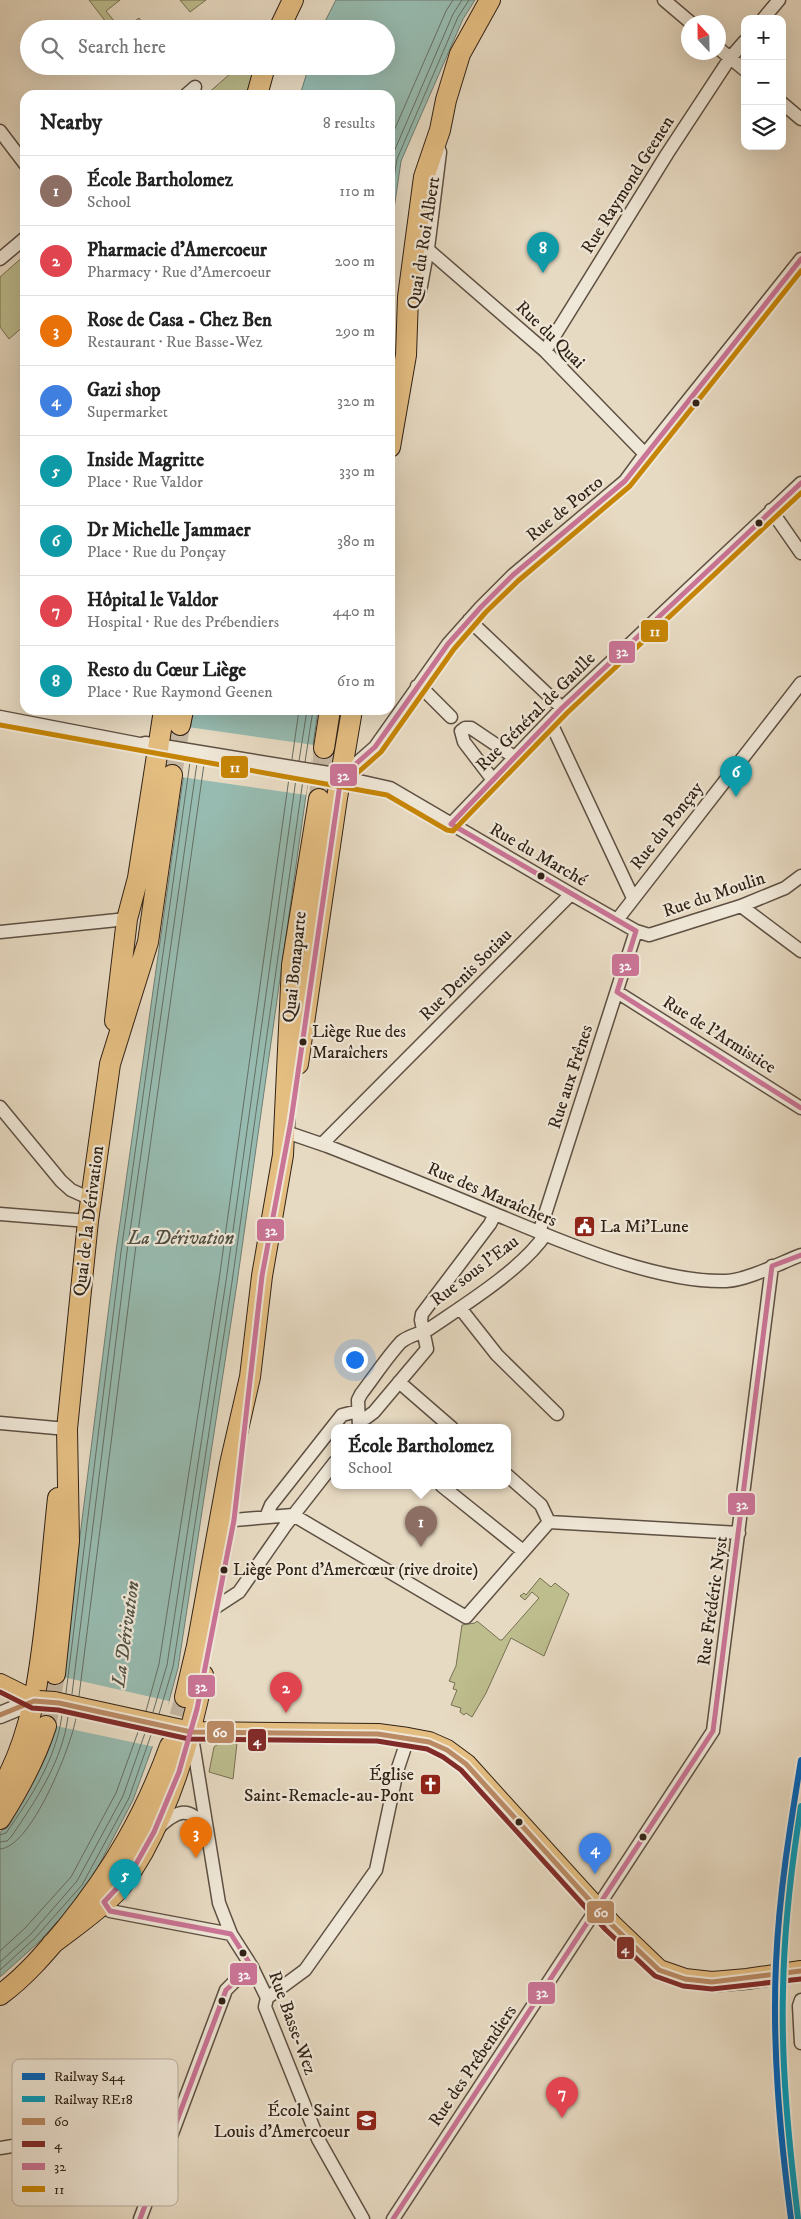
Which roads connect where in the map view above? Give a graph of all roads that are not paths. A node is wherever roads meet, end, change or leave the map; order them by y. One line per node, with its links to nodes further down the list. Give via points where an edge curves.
1 (293, 0): 7 (main road)
2 (490, 0): 16 (main road, Quai du Roi Albert, via 460,54)
3 (664, 0): 5 (street)
4 (779, 0): 6 (street)
5 (682, 15)
6 (766, 15)
7 (283, 20)
8 (741, 46): 10 (street, Rue Raymond Geenen)
9 (726, 55): 10 (street)
10 (730, 58): 11 (street); 23 (street, Rue Raymond Geenen)
11 (741, 67)
12 (263, 75): 13 (main road)
13 (258, 90)
14 (784, 105): 15 (street)
15 (801, 119)
16 (440, 130): 20 (street, Quai du Roi Albert); 24 (main road, Quai du Roi Albert, via 424,176 408,297)
17 (0, 131): 18 (street)
18 (20, 157)
19 (20, 242): 21 (street)
20 (426, 248): 23 (street, Rue du Quai); 24 (street, Quai du Roi Albert)
21 (0, 259)
22 (800, 265): 26 (street, Rue de Porto)
23 (546, 351): 26 (street, Rue du Quai)
24 (406, 355): 25 (main road, Quai du Roi Albert)
25 (395, 421)
26 (645, 454): 30 (street, Rue de Porto, via 625,482 513,575)
27 (801, 483): 28 (street, Rue Général de Gaulle)
28 (771, 510): 29 (street); 33 (street, Rue Général de Gaulle)
29 (801, 553)
30 (469, 620): 32 (street, Rue de Porto); 33 (street)
31 (801, 683): 50 (street, Rue du Ponçay)
32 (417, 686): 38 (street); 44 (street, Rue de Porto, via 375,747)
33 (562, 708): 39 (street, Rue Général de Gaulle)
34 (162, 715): 40 (main road)
35 (329, 715): 41 (main road)
36 (351, 715): 44 (main road)
37 (0, 717): 40 (street)
38 (451, 717)
39 (550, 721): 42 (street, Rue Général de Gaulle); 50 (street)
40 (152, 745): 44 (street); 52 (main road, via 138,878)
41 (324, 748)
42 (514, 757): 45 (street, Rue Général de Gaulle); 45 (street, via 471,728 461,731 464,742)
43 (172, 775): 58 (main road, Quai de la Dérivation, via 148,942)
44 (341, 777): 47 (street, Rue du Marché, via 390,788); 61 (main road)
45 (492, 780): 47 (street, Rue Général de Gaulle)
46 (319, 799): 63 (main road, Quai Bonaparte, via 292,965)
47 (451, 824): 49 (street, Rue du Marché)
48 (801, 876): 51 (street, Rue du Moulin, via 785,888)
49 (571, 894): 53 (street, Rue du Marché); 62 (street, Rue Denis Sotiau)
50 (633, 898): 53 (street, Rue du Ponçay)
51 (741, 906): 54 (street, Rue du Moulin, via 653,934); 56 (street)
52 (127, 919): 55 (street); 58 (main road)
53 (617, 920): 54 (street, Rue du Marché)
54 (636, 931): 57 (street, Rue aux Frênes)
55 (0, 932)
56 (801, 951)
57 (618, 992): 60 (street, Rue de l'Armistice); 68 (street, Rue aux Frênes)
58 (110, 1064): 64 (main road, Quai de la Dérivation)
59 (0, 1107): 64 (street, via 61,1181)
60 (801, 1108)
61 (289, 1134): 62 (street, Rue des Maraîchers); 63 (main road)
62 (322, 1144): 66 (street, Rue des Maraîchers)
63 (283, 1154): 73 (main road, Quai Bonaparte, via 262,1276)
64 (91, 1200): 67 (main road, Quai de la Dérivation)
65 (0, 1214): 67 (street)
66 (495, 1214): 68 (street, Rue des Maraîchers); 72 (street, Rue sous l'Eau, via 422,1314)
67 (88, 1221): 80 (main road, Quai de la Dérivation)
68 (542, 1234): 70 (street, Rue des Maraîchers, via 643,1268 684,1277 727,1281); 71 (street, Rue sous l'Eau, via 537,1246 515,1266)
69 (801, 1255): 70 (street, Rue des Maraîchers)
70 (772, 1266): 90 (street, Rue Frédéric Nyst)
71 (460, 1308): 72 (street, Rue sous l'Eau); 75 (street, via 497,1355)
72 (424, 1332): 74 (street, Rue sous l'Eau, via 427,1348); 76 (street, Rue sous l'Eau, via 402,1341 362,1394 358,1400)
73 (250, 1377): 88 (main road); 95 (main road, Quai Bonaparte)
74 (399, 1382): 76 (street, Rue sous l'Eau); 79 (street)
75 (556, 1414)
76 (362, 1422): 78 (street, Rue sous l'Eau, via 342,1415)
77 (0, 1423): 80 (street)
78 (335, 1424)
79 (447, 1424)
80 (67, 1429): 82 (main road, Quai de la Dérivation)
81 (331, 1429): 87 (street, Rue sous l'Eau, via 271,1505)
82 (67, 1450): 93 (main road, Quai de la Dérivation, via 69,1540); 96 (main road, via 59,1488 44,1638)
83 (331, 1467): 86 (street)
84 (511, 1479): 89 (street, via 541,1505)
85 (446, 1489): 91 (street)
86 (293, 1515): 87 (street); 91 (street, via 466,1617); 92 (street, via 239,1592)
87 (266, 1517): 88 (street)
88 (234, 1520): 92 (main road)
89 (549, 1522): 90 (street); 91 (street)
90 (739, 1533): 107 (street, Rue Frédéric Nyst, via 713,1731)
91 (523, 1551)
92 (216, 1607): 99 (main road)
93 (54, 1674)
94 (0, 1684): 96 (main road)
95 (185, 1697)
96 (46, 1702): 97 (street); 99 (main road); 102 (main road, via 30,1723 21,1749)
97 (0, 1715)
98 (46, 1726): 103 (main road, via 23,1781)
99 (191, 1732): 100 (main road, via 378,1734); 104 (main road, via 179,1772); 105 (street, Rue Basse-Wez)
100 (408, 1738): 107 (main road, via 447,1750 466,1764); 113 (street, via 397,1771 376,1870 305,1970)
101 (170, 1746): 109 (main road, via 148,1803 125,1846 104,1879)
102 (2, 1784)
103 (0, 1819)
104 (154, 1832): 105 (street, Rue Basse-Wez, via 174,1815 186,1812 196,1816); 106 (main road, via 131,1873)
105 (208, 1834): 108 (street, Rue Basse-Wez, via 219,1902)
106 (104, 1902): 108 (street, via 110,1911); 109 (main road)
107 (596, 1906): 111 (main road, via 659,1970 685,1979 724,1982); 120 (street, Rue des Prébendiers)
108 (231, 1934): 110 (street, Rue Basse-Wez)
109 (52, 1944): 112 (main road, via 21,1979)
110 (252, 1967): 113 (street, Rue Basse-Wez); 116 (street, via 226,1990)
111 (801, 1971)
112 (0, 1995)
113 (267, 1998): 119 (street, Rue Basse-Wez, via 265,2007 318,2139)
114 (801, 2000): 115 (street)
115 (801, 2043)
116 (178, 2118)
117 (145, 2206): 118 (street)
118 (140, 2219)
119 (363, 2219)
120 (393, 2219)

